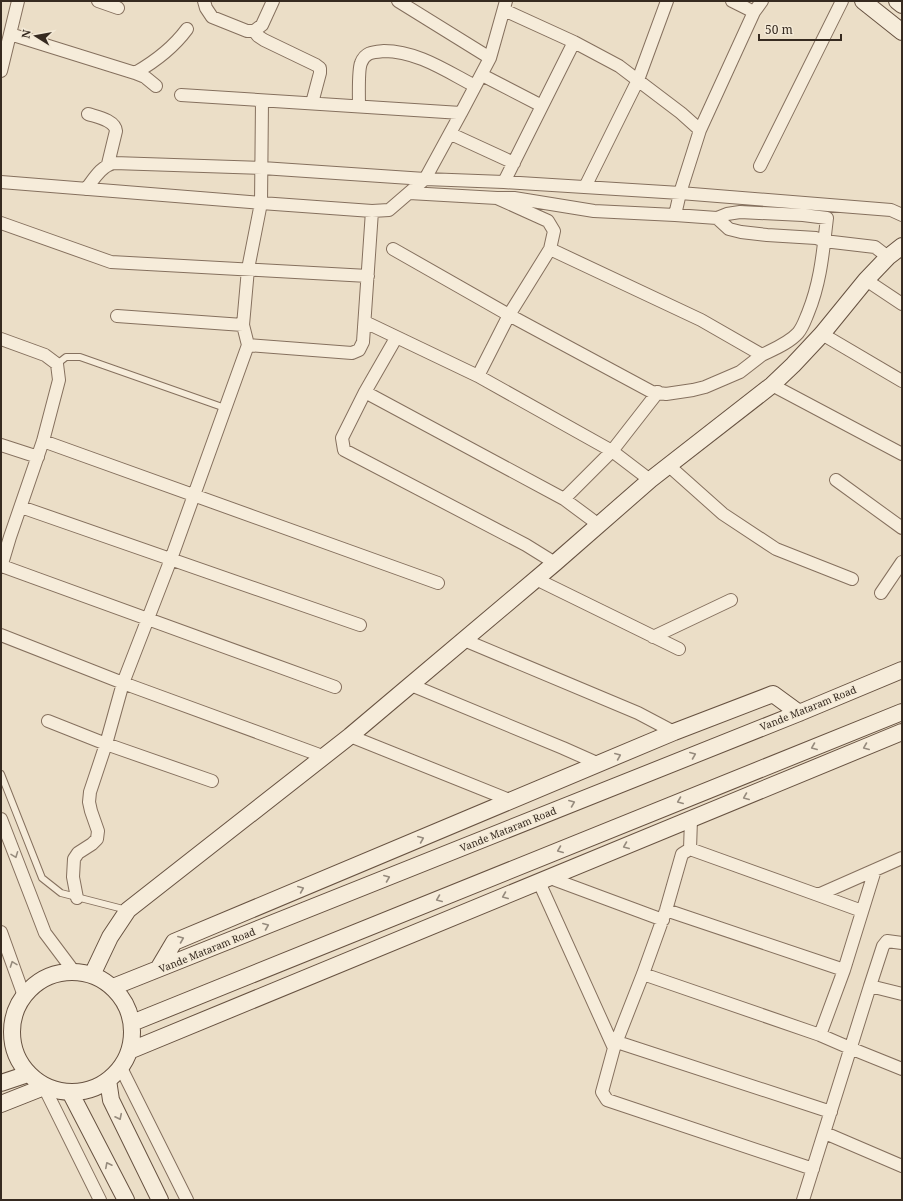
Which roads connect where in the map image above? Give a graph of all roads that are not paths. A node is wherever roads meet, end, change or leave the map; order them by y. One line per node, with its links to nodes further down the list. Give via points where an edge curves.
1 (18, 1): 19 (street)
2 (98, 1): 14 (street)
3 (204, 1): 17 (street, via 212,16 247,31)
4 (273, 1): 17 (street, via 262,25)
5 (398, 1): 21 (street)
6 (667, 1): 25 (street)
7 (732, 1): 15 (street)
8 (762, 1): 15 (street)
9 (842, 1): 39 (street)
10 (863, 1): 18 (street)
11 (897, 1): 13 (street)
12 (505, 5): 20 (street); 21 (street)
13 (902, 5)
14 (118, 8)
15 (754, 12): 35 (street)
16 (188, 29): 23 (street, via 167,52)
17 (254, 31): 30 (street, via 264,40 320,68)
18 (902, 32)
19 (10, 34): 22 (street); 23 (street)
20 (574, 42): 25 (street, via 619,66); 32 (street)
21 (490, 58): 24 (street)
22 (2, 65)
23 (135, 73): 26 (street)
24 (482, 75): 27 (street); 32 (street)
25 (638, 80): 35 (street); 44 (street)
26 (156, 86)
27 (475, 86): 31 (street, via 415,56 394,51 374,52 366,54 360,64); 33 (street)
28 (181, 95): 29 (street)
29 (262, 101): 30 (street); 40 (street)
30 (312, 103): 31 (street)
31 (359, 106): 33 (street)
32 (542, 106): 37 (street)
33 (461, 113): 36 (street)
34 (88, 114): 38 (street, via 116,127)
35 (700, 130): 47 (street)
36 (451, 134): 37 (street); 41 (street)
37 (514, 163): 43 (street)
38 (108, 164): 40 (street); 45 (street)
39 (760, 166)
40 (262, 168): 41 (street); 49 (street)
41 (425, 179): 43 (street); 46 (street)
42 (1, 182): 45 (street)
43 (504, 182): 44 (street)
44 (585, 187): 47 (street)
45 (86, 189): 49 (street)
46 (409, 193): 48 (street); 50 (street, via 389,210)
47 (680, 193): 51 (street); 52 (street, via 891,210)
48 (497, 198): 51 (street, via 514,198 594,211); 57 (street, via 548,221 554,231)
49 (261, 202): 50 (street); 60 (street)
50 (372, 211): 61 (street)
51 (675, 215): 53 (street)
52 (902, 215)
53 (717, 218): 55 (street, via 729,229 741,232 816,238); 55 (street, via 740,212 827,218)
54 (1, 223): 60 (street, via 111,262)
55 (824, 241): 59 (street, via 875,246); 72 (street, via 817,289 804,324 798,333 781,346)
56 (902, 246): 59 (street)
57 (550, 248): 64 (street); 72 (street, via 701,320)
58 (393, 249): 64 (street)
59 (888, 257): 62 (street)
60 (248, 269): 61 (street); 67 (street)
61 (368, 276): 66 (street)
62 (866, 280): 63 (street); 68 (street)
63 (902, 304)
64 (509, 315): 74 (street); 78 (street, via 652,392)
65 (117, 316): 67 (street)
66 (365, 322): 69 (street); 71 (street, via 363,342 359,350 352,352)
67 (243, 325): 71 (street)
68 (822, 334): 75 (street); 76 (street)
69 (396, 338): 74 (street); 77 (street)
70 (1, 339): 73 (street, via 45,355)
71 (248, 345): 79 (street)
72 (762, 355): 78 (street, via 740,372 705,387 666,394)
73 (57, 364): 79 (lane, via 66,356 80,357); 80 (street, via 58,380)
74 (478, 376): 82 (street)
75 (902, 381)
76 (772, 385): 83 (street); 85 (street)
77 (365, 392): 89 (street); 96 (street, via 342,438 344,450 526,545)
78 (658, 392): 82 (street)
79 (225, 408): 88 (street)
80 (43, 441): 84 (street); 88 (street)
81 (1, 445): 84 (street)
82 (612, 451): 86 (street); 89 (street)
83 (902, 454)
84 (38, 457): 90 (street)
85 (668, 465): 86 (street); 99 (street, via 723,514 776,549)
86 (650, 480): 91 (street)
87 (836, 480): 92 (street)
88 (194, 494): 94 (street); 100 (street)
89 (564, 499): 91 (street)
90 (21, 507): 93 (street); 94 (street)
91 (599, 525): 96 (street)
92 (902, 528)
93 (5, 535): 97 (street)
94 (171, 560): 103 (street); 104 (street)
95 (902, 562): 101 (street)
96 (555, 563): 98 (street)
97 (1, 566): 103 (street)
98 (536, 579): 106 (street); 107 (street)
99 (852, 579)
100 (438, 582)
101 (881, 593)
102 (731, 600): 106 (street)
103 (148, 620): 110 (street); 112 (street)
104 (360, 625)
105 (1, 635): 110 (street)
106 (653, 636): 108 (street)
107 (464, 640): 111 (street); 116 (street, via 638,713)
108 (679, 649)
109 (902, 670): 114 (street, Vande Mataram Road)
110 (123, 683): 119 (street); 120 (street)
111 (411, 685): 118 (street); 121 (street)
112 (335, 688)
113 (902, 712): 148 (street, one-way to 148)
114 (798, 713): 116 (street, via 773,694); 138 (street, Vande Mataram Road, one-way to 114)
115 (48, 721): 119 (street)
116 (674, 732): 121 (street, one-way to 116)
117 (902, 732): 126 (street, one-way to 126)
118 (350, 736): 120 (street); 124 (street)
119 (106, 744): 123 (street); 132 (street, via 89,802 90,812 98,831 97,839 74,859)
120 (325, 757): 133 (street)
121 (599, 764): 124 (street)
122 (1, 774): 132 (lane, via 42,878 61,893)
123 (212, 781)
124 (512, 801): 138 (street, one-way to 124, via 174,942)
125 (1, 819): 140 (street, one-way to 140, via 46,933)
126 (691, 819): 127 (street); 130 (street, one-way to 130)
127 (690, 849): 131 (street); 135 (street, via 682,854)
128 (902, 858): 129 (street)
129 (875, 870): 131 (street); 134 (street)
130 (545, 880): 135 (street); 150 (street); 153 (street, one-way to 153)
131 (818, 894): 134 (street)
132 (76, 898): 133 (lane)
133 (128, 910): 142 (street, via 110,937)
134 (862, 911): 139 (street)
135 (665, 915): 139 (street); 141 (street)
136 (1, 932): 146 (street, one-way to 136)
137 (902, 943): 143 (street, via 887,941)
138 (158, 969): 144 (street, Vande Mataram Road)
139 (844, 970): 149 (street)
140 (75, 973): 142 (street); 146 (street, via 67,972 43,979)
141 (643, 974): 149 (street); 150 (street)
142 (92, 975): 144 (street)
143 (870, 986): 145 (street); 152 (street)
144 (113, 987): 148 (street, via 125,1004)
145 (902, 994)
146 (24, 996): 147 (street)
147 (7, 1021): 151 (street)
148 (132, 1023): 153 (street)
149 (820, 1035): 152 (street)
150 (616, 1045): 162 (street); 165 (street, via 602,1092 607,1100)
151 (7, 1046): 156 (street)
152 (850, 1048): 155 (street); 162 (street)
153 (129, 1051): 154 (street)
154 (120, 1066): 157 (street, via 115,1075); 169 (street)
155 (902, 1069)
156 (28, 1074): 158 (street); 159 (street)
157 (108, 1080): 160 (street, via 83,1092); 168 (street, one-way to 168, via 111,1100)
158 (1, 1083)
159 (44, 1087): 160 (street); 161 (street); 166 (street)
160 (70, 1092): 167 (street, one-way to 160)
161 (1, 1104)
162 (831, 1112): 163 (street)
163 (825, 1133): 164 (street); 165 (street)
164 (902, 1166)
165 (813, 1169): 170 (street)
166 (100, 1200)
167 (126, 1200)
168 (160, 1200)
169 (187, 1200)
170 (803, 1200)

